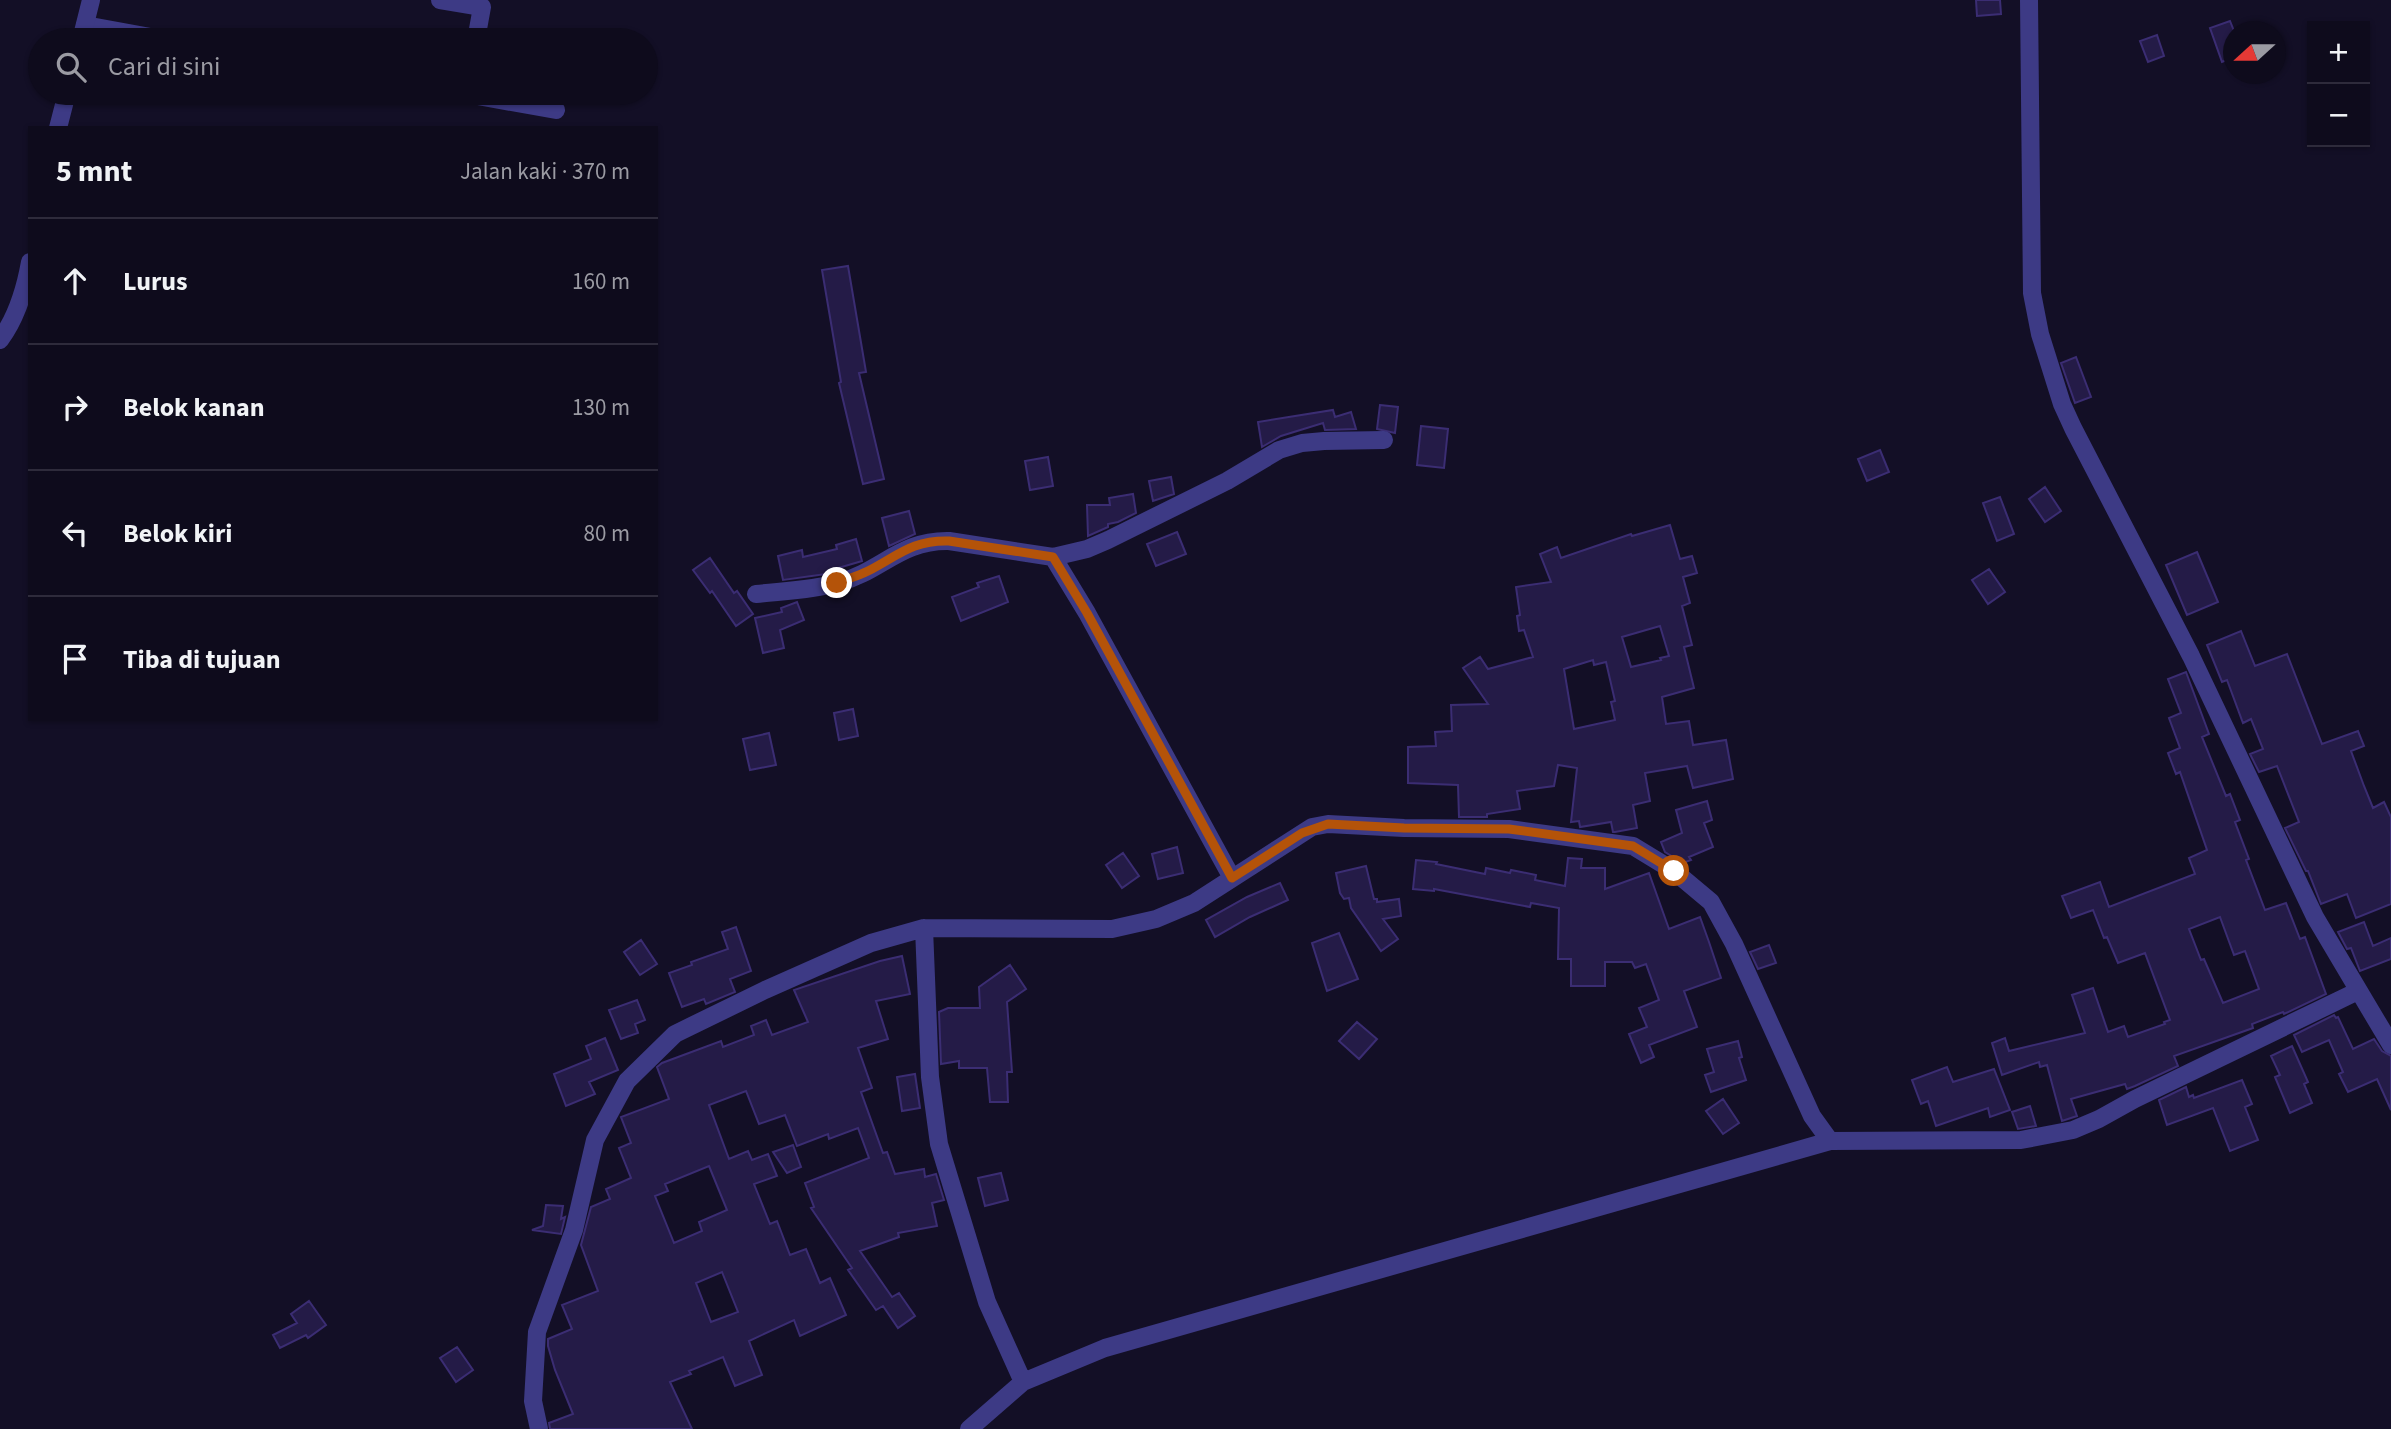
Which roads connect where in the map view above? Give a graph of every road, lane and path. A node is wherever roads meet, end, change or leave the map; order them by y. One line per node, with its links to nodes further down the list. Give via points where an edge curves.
1 (91, 0): 5 (street)
2 (440, 0): 4 (street)
3 (2029, 0): 18 (street, via 2032,293 2062,404 2191,656 2284,856)
4 (482, 3): 6 (street)
5 (84, 28)
6 (477, 28)
7 (64, 105): 10 (street)
8 (529, 105): 9 (street)
9 (556, 110)
10 (59, 126)
11 (28, 273): 12 (street, via 15,316)
12 (0, 340)
13 (1384, 440): 14 (street, via 1302,443 1279,450 1108,540)
14 (1053, 557): 15 (street, via 932,541 904,549 837,583); 16 (street)
15 (756, 594)
16 (1232, 878): 17 (street, via 1194,904 1112,929); 20 (street, via 1302,833 1328,824 1509,829 1633,846 1674,871 1711,902 1812,1116)
17 (924, 928): 21 (street, via 928,1042 939,1144 987,1302); 22 (street, via 871,943 675,1034 627,1081 595,1140 574,1230 537,1332 533,1401)
18 (2358, 991): 19 (street); 20 (street, via 2073,1130 2021,1140)
19 (2391, 1045)
20 (1830, 1141): 21 (street, via 1105,1348)
21 (1023, 1382): 23 (street)
22 (539, 1429)
23 (969, 1429)

